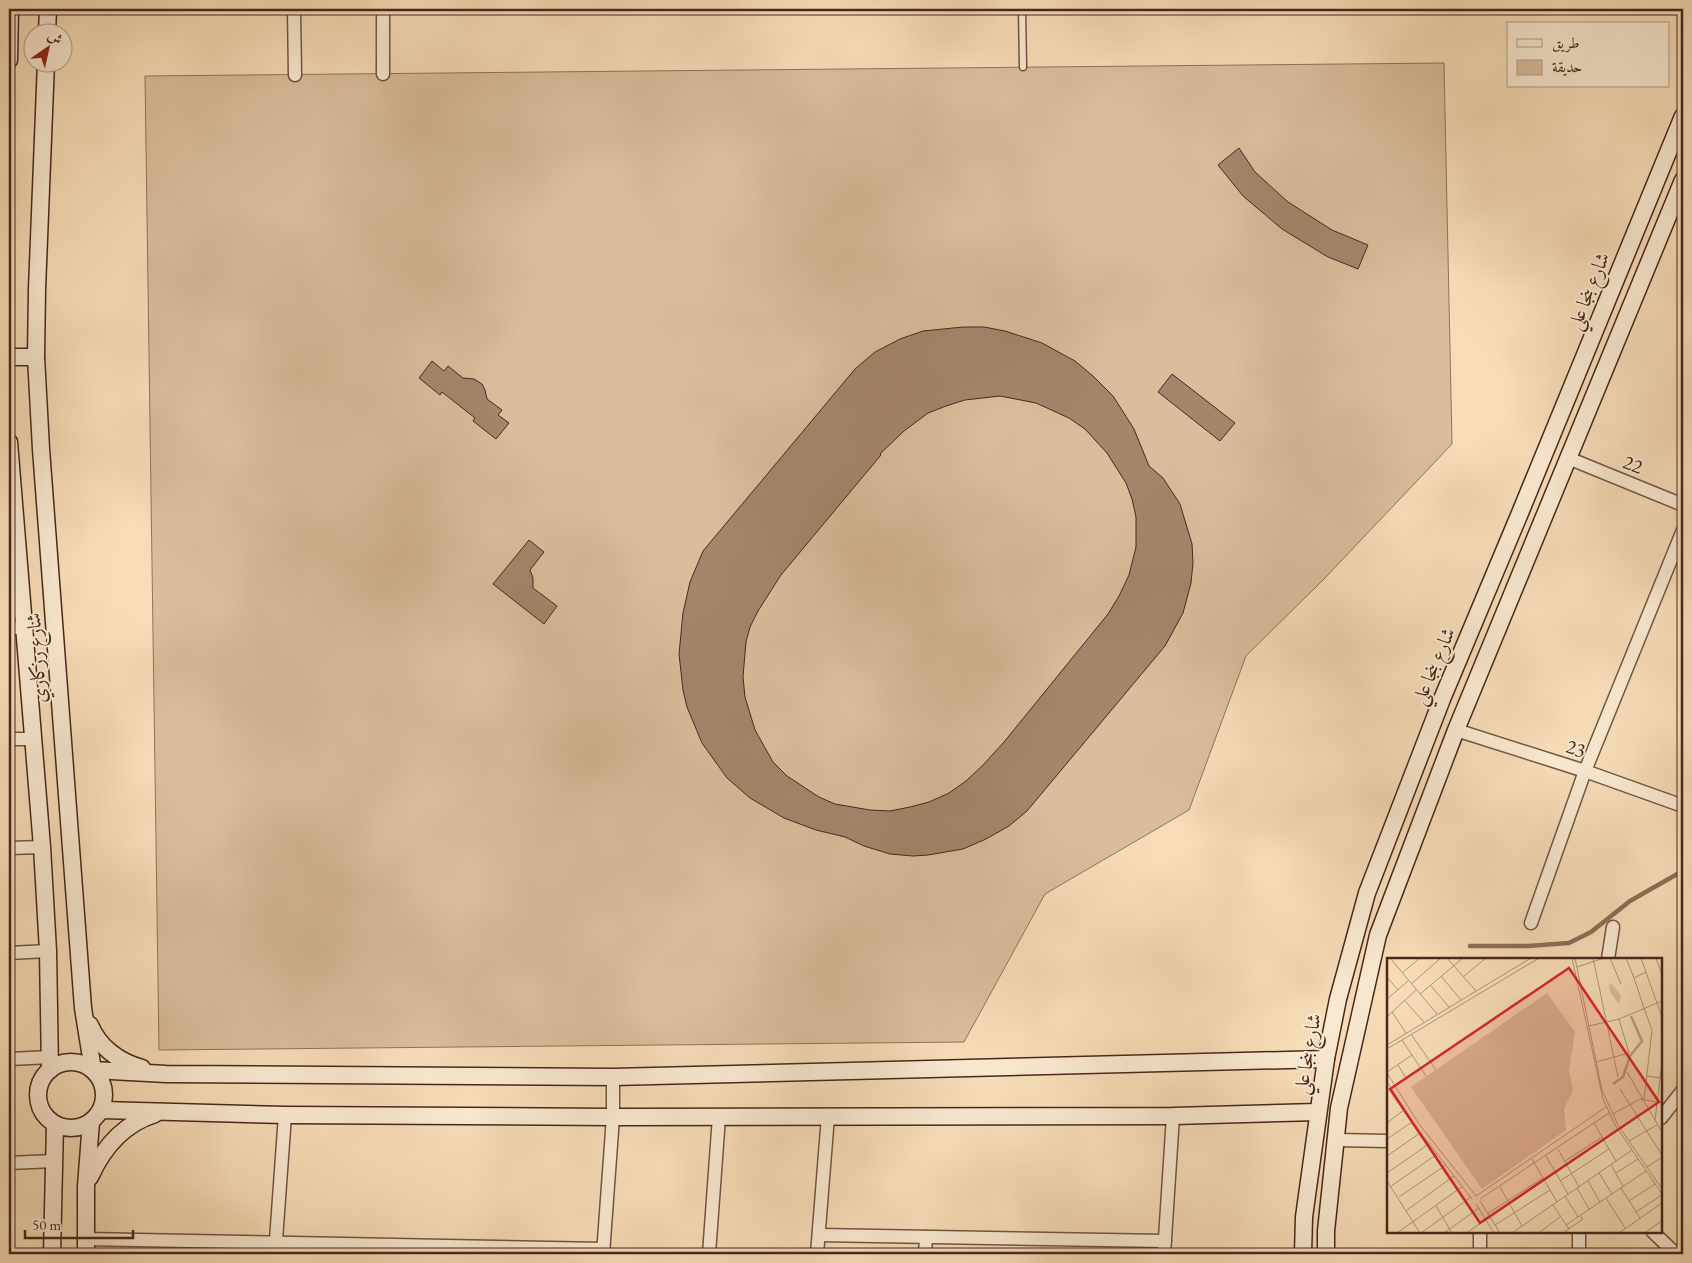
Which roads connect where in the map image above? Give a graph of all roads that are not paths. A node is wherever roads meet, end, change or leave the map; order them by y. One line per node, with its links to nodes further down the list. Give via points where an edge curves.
1 (10, 9): 7 (street)
2 (48, 9): 6 (street)
3 (294, 9): 11 (street)
4 (382, 9): 10 (street)
5 (1022, 9): 8 (lane)
6 (47, 22)
7 (9, 60)
8 (1023, 67)
9 (46, 72): 15 (street, شارع رزكاري)
10 (383, 74)
11 (295, 75)
12 (1683, 116): 26 (street, شارع بنجا علي)
13 (1683, 180): 17 (street, شارع بنجا علي)
14 (9, 357): 15 (street)
15 (36, 357): 36 (street, شارع رزكاري)
16 (9, 442): 19 (street, شارع رزكاري)
17 (1568, 458): 18 (street, 22); 22 (street, شارع بنجا علي)
18 (1683, 505)
19 (12, 526): 21 (street, شارع رزكاري)
20 (1683, 530): 25 (street)
21 (16, 628): 24 (street, شارع رزكاري)
22 (1456, 730): 25 (street, 23); 27 (street, شارع بنجا علي)
23 (9, 739): 24 (street)
24 (33, 739): 29 (street, شارع رزكاري)
25 (1585, 770): 28 (street, 23); 31 (street)
26 (1407, 786): 27 (street); 38 (street, شارع بنجا علي, via 1367,894 1338,999)
27 (1432, 796): 55 (street, شارع بنجا علي, via 1378,935 1339,1108)
28 (1683, 806)
29 (42, 847): 30 (street); 33 (street, شارع رزكاري)
30 (9, 848)
31 (1531, 923)
32 (1613, 927): 35 (street)
33 (48, 951): 34 (street); 39 (street, شارع رزكاري)
34 (9, 953)
35 (1608, 958)
36 (84, 1008): 40 (street, شارع رزكاري); 41 (street, via 98,1040 113,1055 132,1065)
37 (9, 1059): 39 (street)
38 (1326, 1059): 42 (street); 46 (street, شارع بنجا علي)
39 (50, 1063): 40 (street, via 79,1063); 54 (street, via 38,1098 45,1116)
40 (93, 1070): 41 (street); 44 (street, via 104,1088)
41 (166, 1074): 42 (street)
42 (613, 1077): 50 (street)
43 (1683, 1090): 52 (street)
44 (102, 1110): 45 (street); 53 (street)
45 (164, 1111): 47 (street); 59 (street, via 134,1122 118,1136 101,1156)
46 (1318, 1112): 49 (street); 76 (street, شارع بنجا علي, via 1304,1217)
47 (285, 1115): 50 (street); 67 (street)
48 (828, 1116): 49 (street); 51 (street); 63 (street)
49 (1173, 1116): 65 (street)
50 (613, 1117): 51 (street); 70 (street)
51 (719, 1117): 72 (street)
52 (1662, 1117)
53 (91, 1122): 54 (street, via 79,1128); 59 (street)
54 (55, 1124): 57 (street)
55 (1336, 1140): 56 (street); 77 (street, شارع بنجا علي)
56 (1387, 1141)
57 (54, 1161): 58 (street); 71 (street)
58 (9, 1163)
59 (86, 1186): 66 (street)
60 (1480, 1233): 78 (street)
61 (1580, 1233): 79 (street)
62 (1654, 1233): 80 (street)
63 (819, 1235): 64 (street); 73 (street)
64 (926, 1236): 65 (street); 74 (street)
65 (1165, 1240): 75 (street)
66 (86, 1247): 67 (street)
67 (275, 1248): 69 (street)
68 (1683, 1250): 80 (street)
69 (512, 1251): 70 (street)
70 (603, 1251)
71 (52, 1254)
72 (710, 1254)
73 (817, 1254)
74 (925, 1254)
75 (1164, 1254)
76 (1303, 1254)
77 (1326, 1254)
78 (1480, 1254)
79 (1579, 1254)
80 (1678, 1254)

